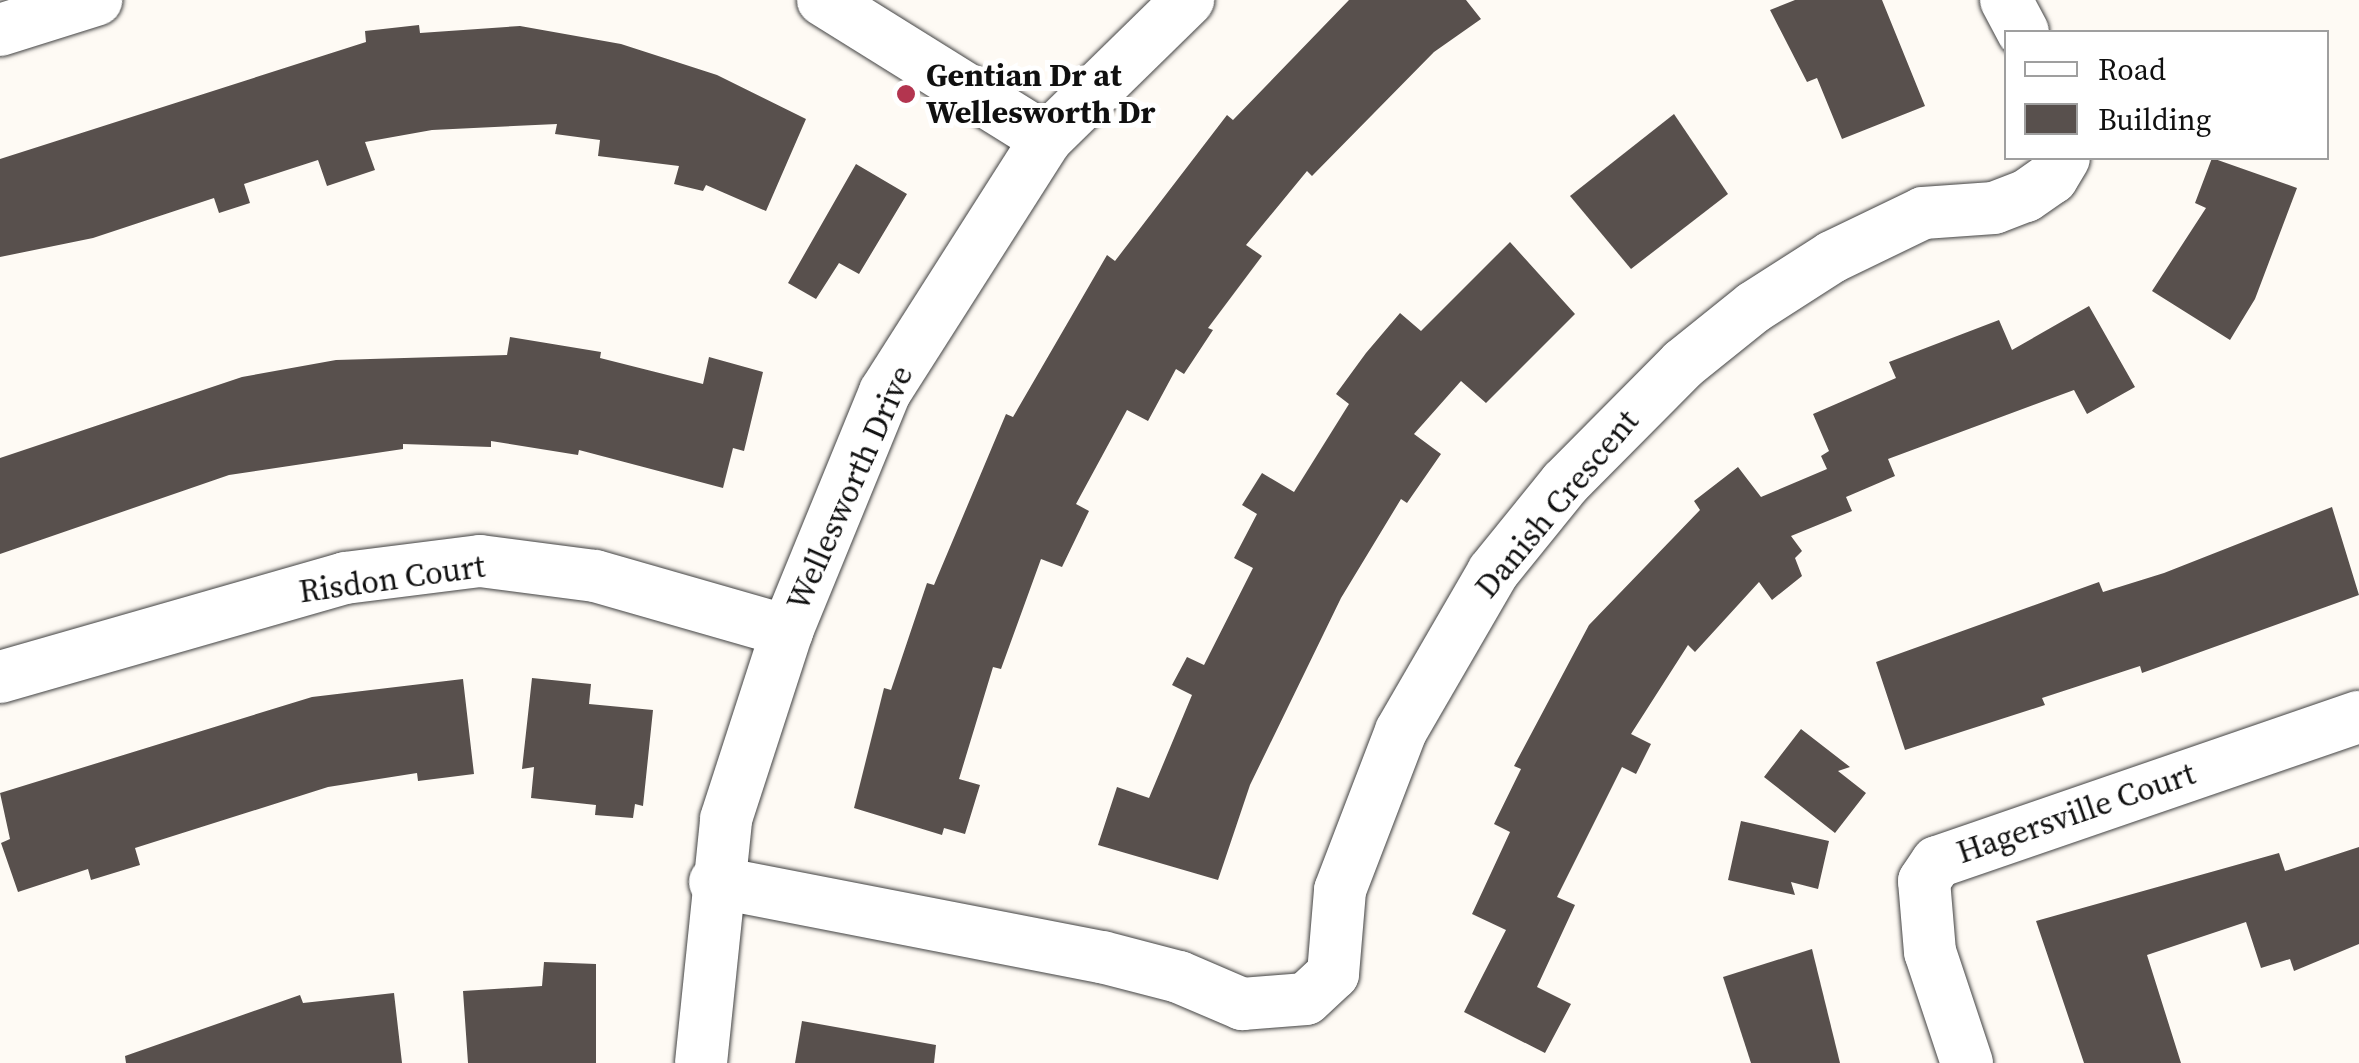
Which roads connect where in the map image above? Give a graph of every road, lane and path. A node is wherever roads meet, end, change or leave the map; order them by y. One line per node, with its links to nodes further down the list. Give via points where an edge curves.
1 (96, 0): 5 (street)
2 (823, 0): 7 (street)
3 (1188, 0): 7 (street, Wellesworth Drive)
4 (2006, 0): 6 (street)
5 (3, 20)
6 (2022, 30)
7 (1046, 139): 9 (street, Wellesworth Drive, via 885,392)
8 (2063, 160): 12 (street, Danish Crescent, via 2052,178 2026,196 1994,208 1923,214 1832,257 1683,364 1566,484 1493,572 1401,731 1340,890 1333,974 1306,998 1242,1004 1102,956)
9 (786, 631): 10 (street, Risdon Court, via 595,576 480,561 345,578); 12 (street, Wellesworth Drive, via 726,819)
10 (0, 677)
11 (2359, 718): 14 (street, Hagersville Court, via 1937,862 1924,881 1930,952)
12 (715, 882): 13 (street, Wellesworth Drive)
13 (701, 1063)
14 (1967, 1063)

